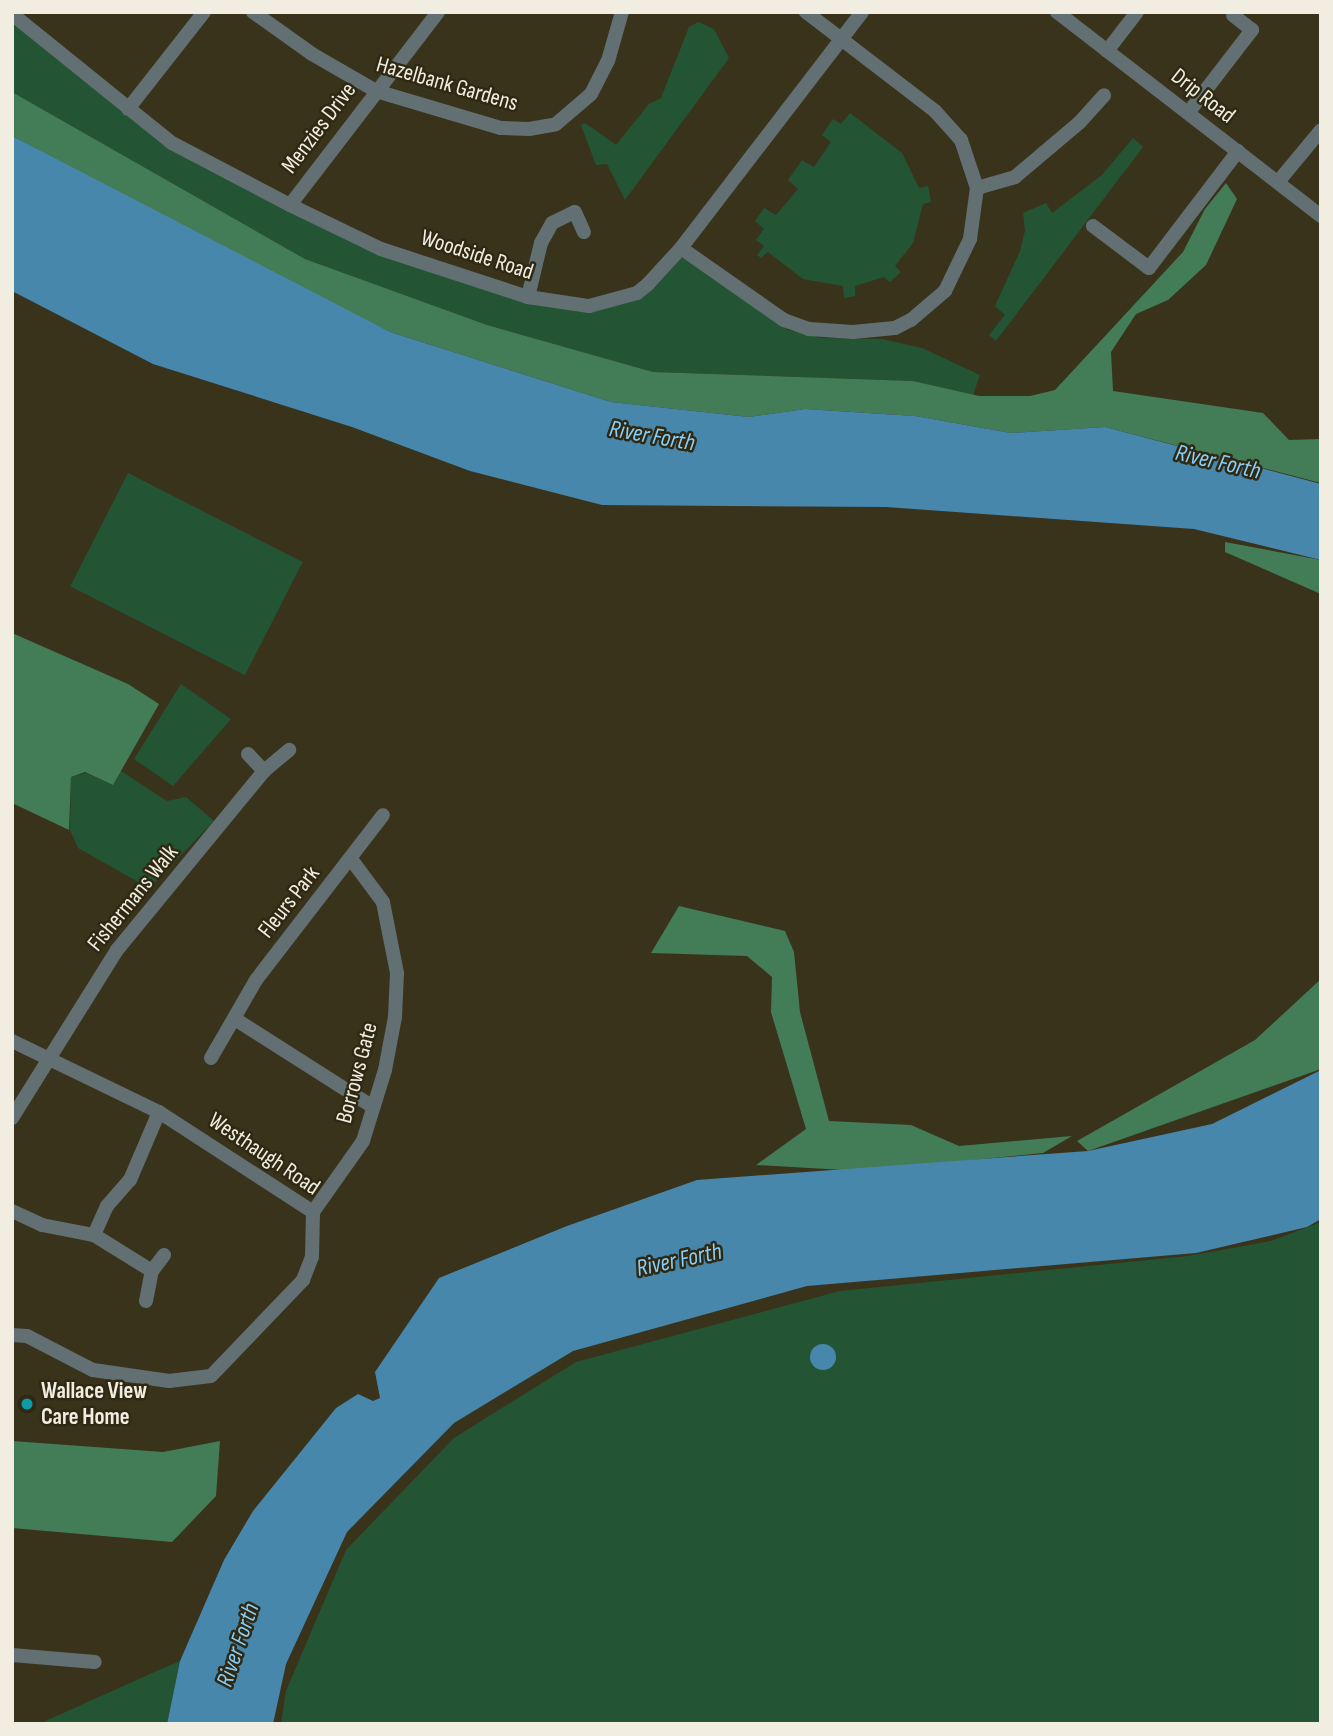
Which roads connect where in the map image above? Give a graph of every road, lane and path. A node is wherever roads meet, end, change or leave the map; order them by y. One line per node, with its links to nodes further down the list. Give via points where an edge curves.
1 (204, 12): 15 (street)
2 (253, 12): 13 (street, Hazelbank Gardens)
3 (438, 12): 13 (street, Menzies Drive)
4 (622, 12): 13 (street, Hazelbank Gardens, via 608,61 591,94 556,124 501,128)
5 (806, 12): 11 (street)
6 (862, 12): 11 (street, Woodside Road)
7 (1057, 12): 12 (street, Drip Road)
8 (1137, 12): 12 (street)
9 (12, 15): 15 (street, Woodside Road)
10 (1233, 15): 16 (street, via 1252,30)
11 (841, 39): 20 (street, via 935,111 961,140); 25 (street, Woodside Road)
12 (1107, 51): 16 (street, Drip Road)
13 (376, 91): 21 (street, Menzies Drive)
14 (1104, 95): 20 (street, via 1080,122 1015,177)
15 (128, 109): 21 (street, Woodside Road, via 172,144)
16 (1188, 113): 18 (street, Drip Road)
17 (1321, 130): 19 (street)
18 (1238, 151): 19 (street, Drip Road); 23 (street, via 1149,268)
19 (1278, 182): 22 (street, Drip Road)
20 (976, 188): 25 (street, via 970,239 945,290 895,328 838,331 784,320)
21 (290, 205): 26 (street, Woodside Road, via 381,249)
22 (1321, 216)
23 (1093, 226)
24 (584, 232): 26 (street, via 575,212 552,223 541,243)
25 (681, 248): 26 (street, Woodside Road, via 637,293 589,306)
26 (528, 297)
27 (289, 750): 29 (street, Fishermans Walk)
28 (248, 754): 29 (street)
29 (264, 771): 35 (street, Fishermans Walk, via 117,950)
30 (383, 815): 31 (street, Fleurs Park)
31 (351, 859): 32 (street, Fleurs Park, via 256,980); 36 (street, Borrows Gate, via 383,902 397,974 391,1041)
32 (235, 1018): 34 (street, Fleurs Park); 36 (street)
33 (12, 1041): 35 (street, Westhaugh Road)
34 (211, 1058)
35 (48, 1061): 37 (street, Westhaugh Road); 38 (street, Fishermans Walk)
36 (373, 1107): 40 (street, Borrows Gate, via 363,1141)
37 (159, 1112): 40 (street, Westhaugh Road); 41 (street, via 130,1180 107,1206)
38 (12, 1118)
39 (12, 1211): 41 (street, via 42,1225)
40 (313, 1212): 45 (street, Westhaugh Road, via 312,1257 303,1280 211,1376 169,1381 93,1370 27,1336)
41 (94, 1235): 43 (street)
42 (164, 1255): 43 (street)
43 (152, 1271): 44 (street)
44 (146, 1301)
45 (12, 1335)
46 (12, 1655): 47 (street)
47 (96, 1662)

